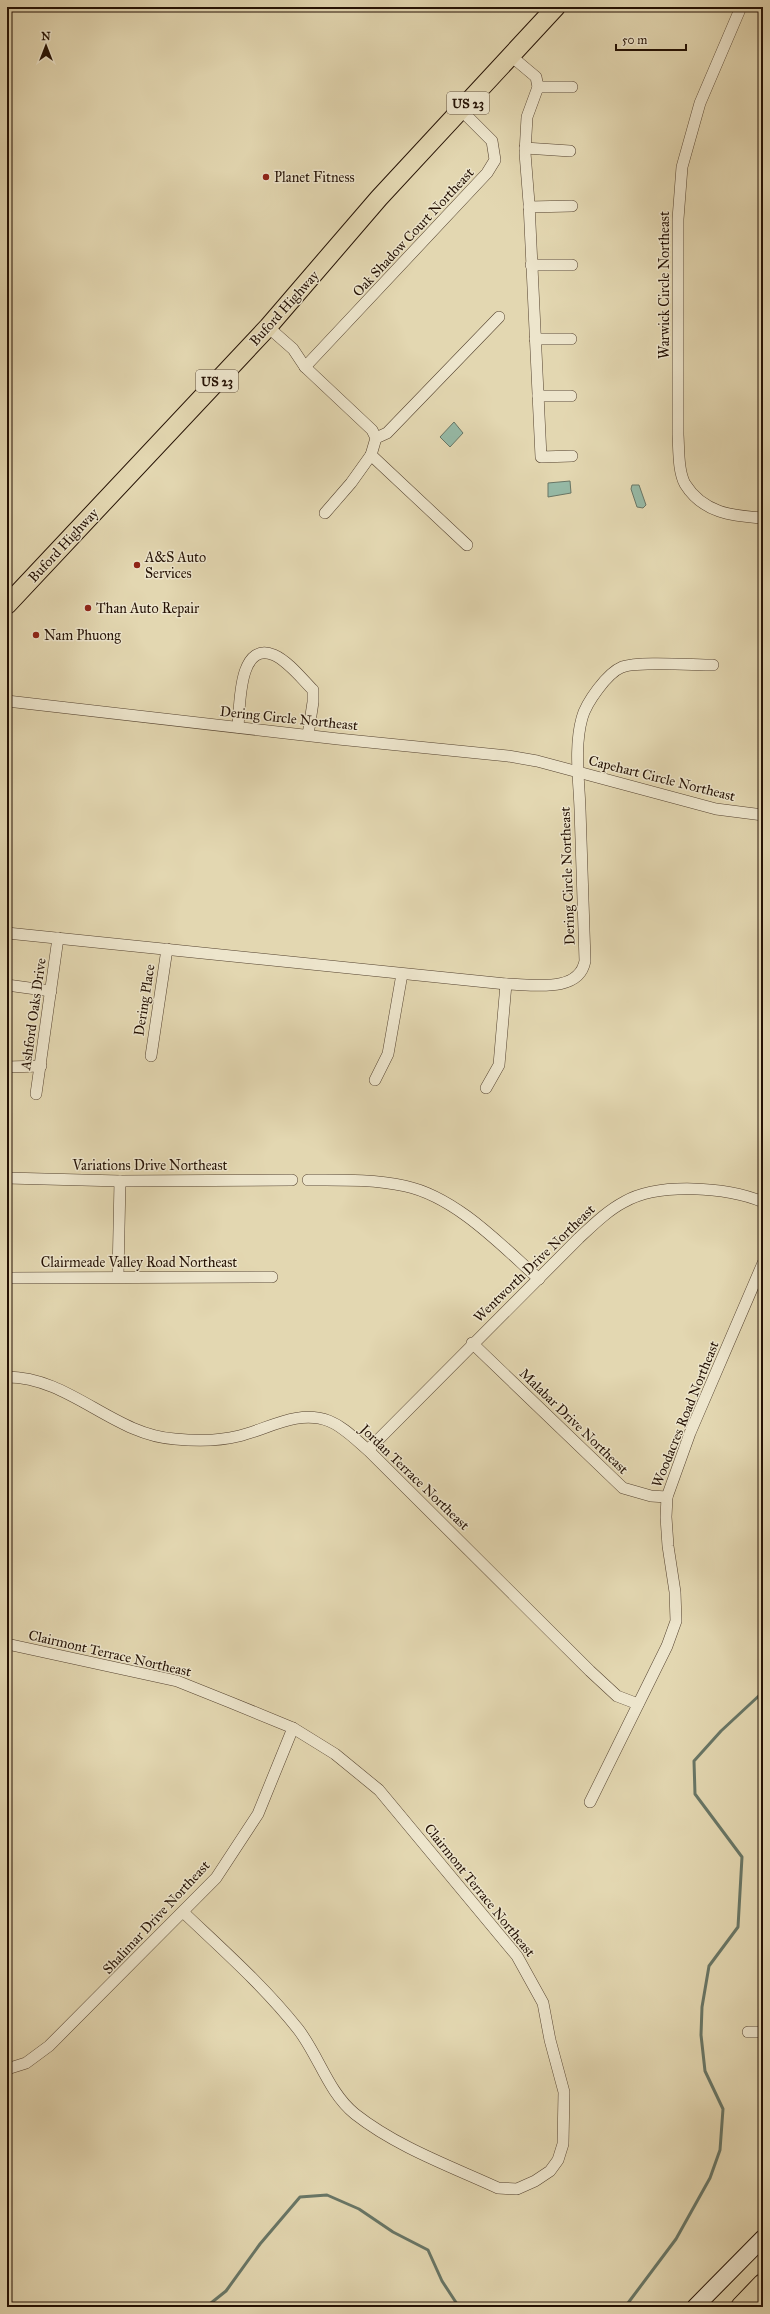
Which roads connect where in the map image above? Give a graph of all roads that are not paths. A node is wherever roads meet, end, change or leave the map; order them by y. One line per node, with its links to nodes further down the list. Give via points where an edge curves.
1 (556, 7): 3 (main road, Buford Highway / US 23)
2 (741, 7): 24 (street, Warwick Circle Northeast, via 700,103 682,167 678,219 678,435 680,464 685,483 705,505 726,514)
3 (511, 56): 4 (street, via 536,78); 6 (main road, Buford Highway / US 23)
4 (538, 87): 5 (street); 7 (street, via 527,117)
5 (572, 87)
6 (461, 110): 14 (main road, Buford Highway / US 23, via 379,198); 17 (street, Oak Shadow Court Northeast, via 492,141 495,160 487,173)
7 (525, 148): 8 (street); 10 (street)
8 (570, 151)
9 (572, 206): 10 (street)
10 (529, 207): 11 (street)
11 (531, 265): 12 (street); 15 (street)
12 (572, 265)
13 (500, 317): 20 (street, via 387,433)
14 (268, 327): 17 (street, via 293,349); 26 (main road, Buford Highway / US 23)
15 (535, 339): 16 (street); 18 (street)
16 (571, 339)
17 (306, 367): 20 (street, via 372,430)
18 (538, 396): 19 (street); 22 (street, via 541,457)
19 (571, 396)
20 (376, 438): 21 (street)
21 (371, 455): 23 (street); 25 (street)
22 (572, 456)
23 (325, 513)
24 (763, 518)
25 (467, 545)
26 (7, 605)
27 (713, 665): 31 (street, via 636,665 613,672 603,682 582,717)
28 (7, 701): 29 (street, Dering Circle Northeast)
29 (238, 727): 30 (street, Dering Circle Northeast); 30 (street, via 243,678 248,662 263,652 274,654 282,660 313,690)
30 (308, 735): 31 (street, Dering Circle Northeast, via 508,756 536,761)
31 (578, 774): 32 (street, Capehart Circle Northeast, via 716,810); 37 (street, Dering Circle Northeast, via 584,968 571,982)
32 (763, 815)
33 (7, 933): 34 (street, Dering Circle Northeast)
34 (58, 938): 35 (street, Dering Circle Northeast); 39 (street, Ashford Oaks Drive)
35 (167, 949): 36 (street, Dering Circle Northeast); 40 (street, Dering Place)
36 (402, 974): 37 (street, Dering Circle Northeast); 43 (street, via 388,1054)
37 (506, 984): 44 (street, via 499,1065)
38 (7, 985): 39 (street)
39 (52, 991): 41 (street, Ashford Oaks Drive)
40 (150, 1056)
41 (41, 1066): 42 (street); 45 (street, Ashford Oaks Drive)
42 (7, 1067)
43 (375, 1080)
44 (486, 1088)
45 (36, 1094)
46 (7, 1178): 49 (street, Variations Drive Northeast)
47 (292, 1180): 49 (street, Variations Drive Northeast)
48 (308, 1180): 55 (street, via 378,1181 407,1186 441,1200 477,1224)
49 (120, 1181): 52 (street)
50 (763, 1202): 55 (street, Wentworth Drive Northeast, via 738,1194 697,1189 668,1190 625,1201 605,1214)
51 (763, 1263): 59 (street, Woodacres Road Northeast, via 690,1433)
52 (118, 1276): 53 (street, Clairmeade Valley Road Northeast); 54 (street, Clairmeade Valley Road Northeast)
53 (272, 1276)
54 (7, 1278)
55 (539, 1278): 56 (street, Wentworth Drive Northeast)
56 (472, 1343): 58 (street, Wentworth Drive Northeast); 59 (street, Malabar Drive Northeast, via 622,1488 651,1496)
57 (7, 1377): 58 (street, Jordan Terrace Northeast, via 38,1381 125,1427 174,1439 203,1440 238,1436 282,1421 309,1417 329,1421 346,1431)
58 (368, 1450): 61 (street, Jordan Terrace Northeast, via 590,1671 617,1696)
59 (668, 1497): 61 (street, Woodacres Road Northeast, via 666,1517 676,1621 668,1646)
60 (7, 1644): 62 (street, Clairmont Terrace Northeast, via 177,1681)
61 (638, 1704): 63 (street, Woodacres Road Northeast)
62 (293, 1728): 64 (street, Shalimar Drive Northeast, via 258,1814 216,1878); 64 (street, Clairmont Terrace Northeast, via 335,1754 379,1790 518,1956 543,2003 564,2092 563,2144 558,2160 550,2171 535,2181 517,2189 498,2188 378,2130 354,2113 338,2095 299,2030 252,1976)
63 (590, 1802)
64 (183, 1912): 67 (street, Shalimar Drive Northeast, via 49,2046 26,2063)
65 (748, 2032): 66 (street)
66 (763, 2032)
67 (7, 2069)
68 (763, 2238): 70 (main road)
69 (763, 2284): 71 (highway)
70 (695, 2307)
71 (741, 2307)

